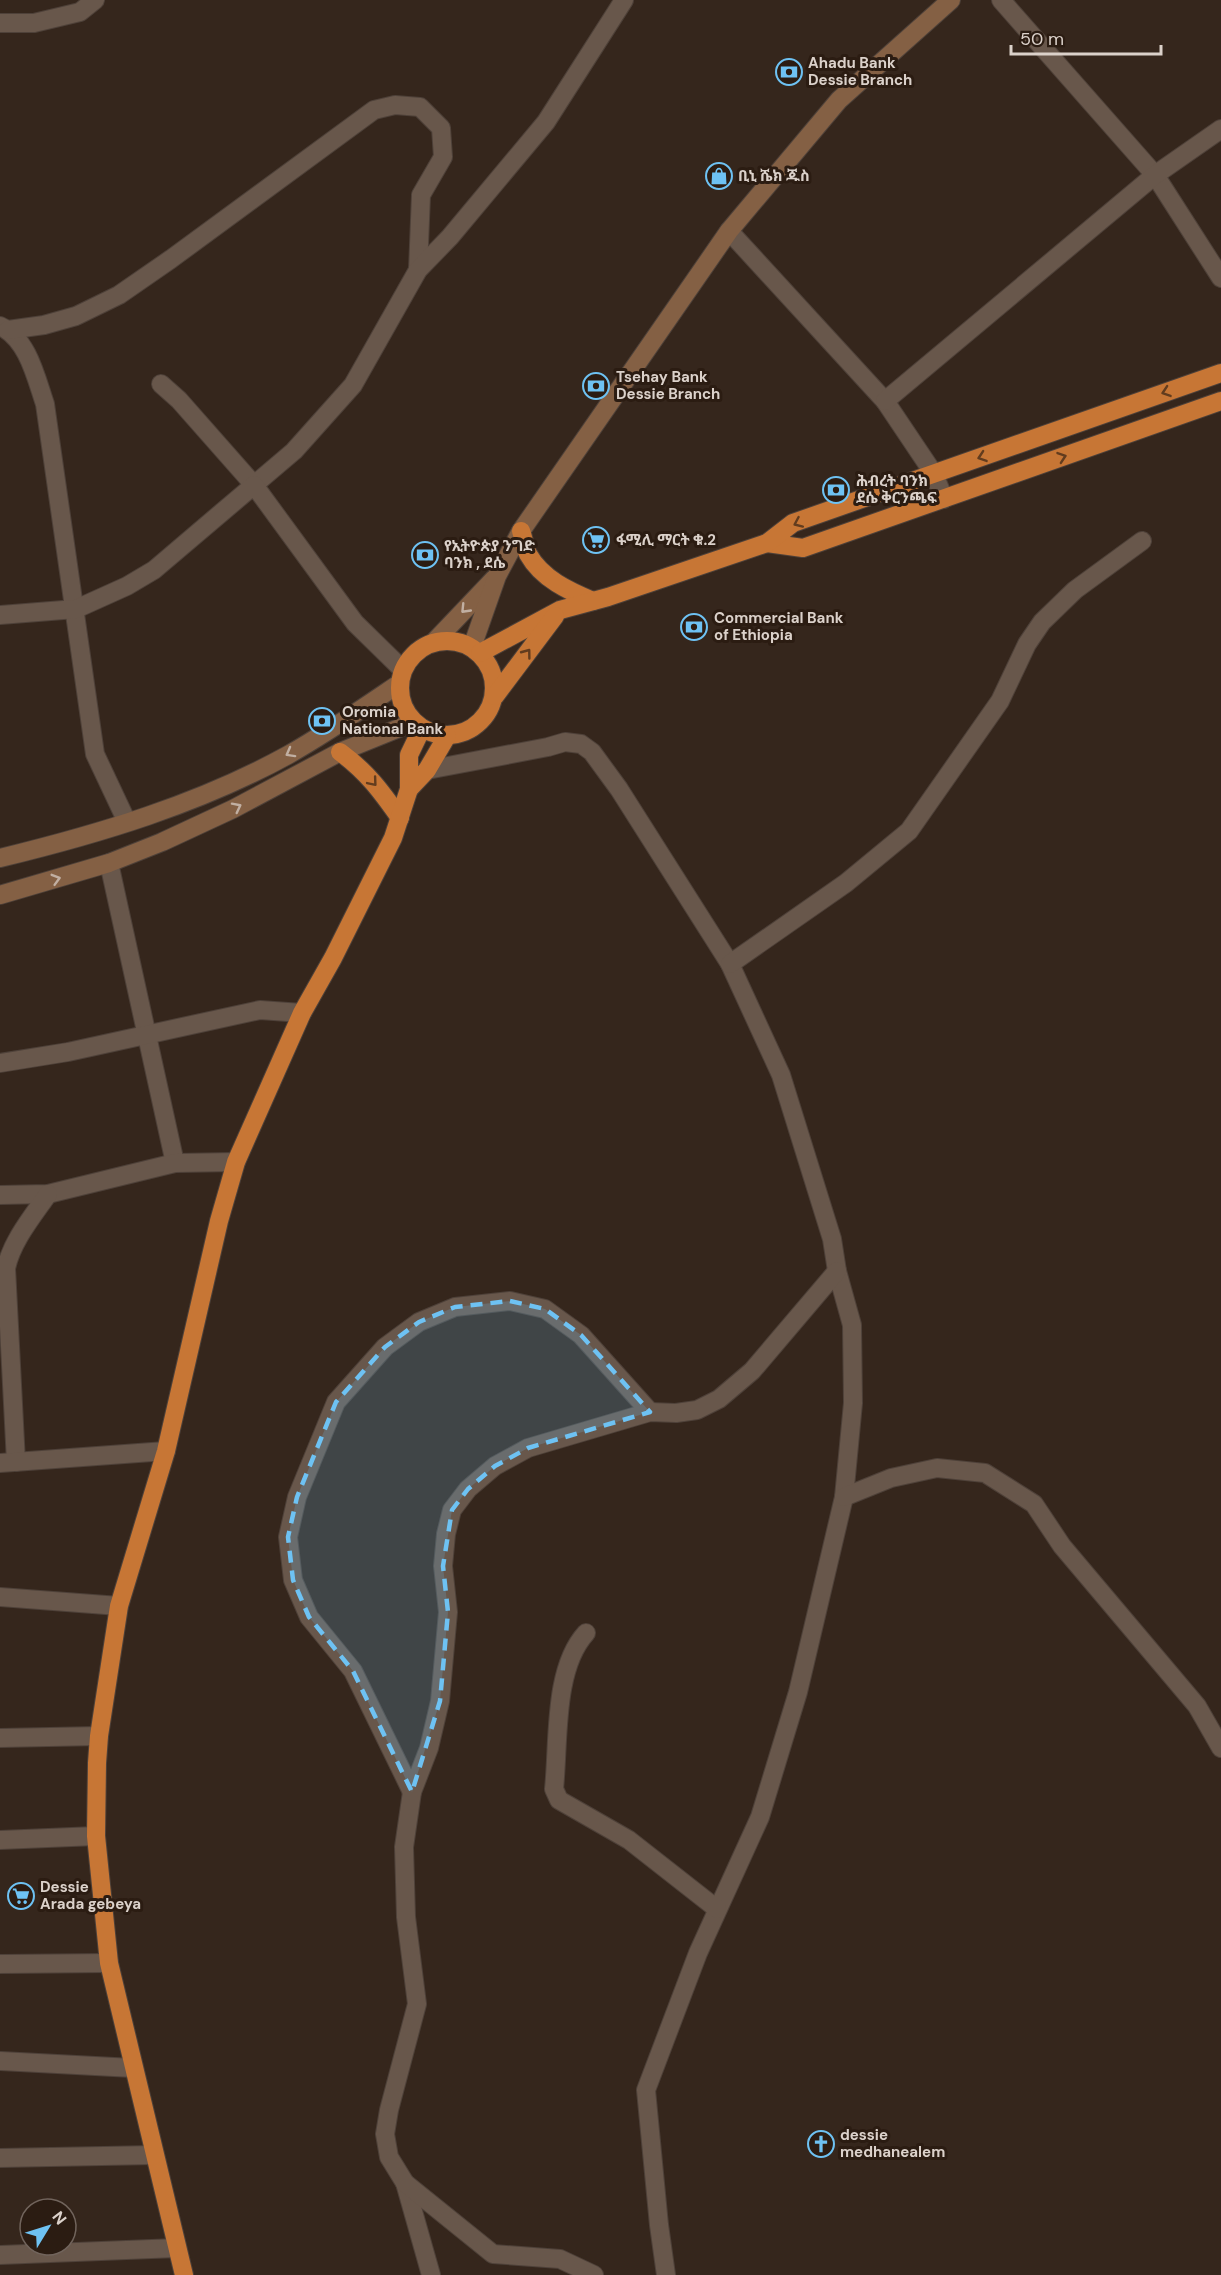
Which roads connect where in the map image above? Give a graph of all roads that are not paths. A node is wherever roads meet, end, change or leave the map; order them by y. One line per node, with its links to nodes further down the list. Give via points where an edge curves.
1 (94, 0): 5 (street, via 80,12 34,22)
2 (624, 0): 9 (street, via 546,122)
3 (951, 0): 8 (street, via 839,100)
4 (1002, 0): 7 (street)
5 (0, 23)
6 (1221, 129): 7 (street)
7 (1155, 175): 10 (street); 14 (street)
8 (729, 231): 14 (street); 21 (street)
9 (418, 270): 11 (street, via 421,195 443,157 441,128 420,107 395,105 374,110 119,295 76,316 44,325); 17 (street, via 352,385 294,451)
10 (1221, 278)
11 (4, 328): 26 (street, via 28,356 45,405)
12 (1221, 373): 16 (highway, one-way to 16)
13 (161, 384): 17 (street)
14 (885, 400): 16 (street)
15 (1221, 401): 19 (highway, one-way to 15)
16 (934, 474): 18 (highway); 19 (street)
17 (254, 485): 26 (street, via 154,570); 31 (street, via 355,622)
18 (862, 499): 20 (highway); 23 (highway, one-way to 23, via 794,524)
19 (944, 499): 20 (highway)
20 (871, 525): 23 (highway, via 803,548)
21 (521, 531): 24 (street); 25 (highway, via 528,554 544,574 564,589)
22 (1142, 542): 43 (street, via 1075,590 1042,622 1000,701 909,831 846,884)
23 (767, 543): 25 (highway)
24 (497, 576): 29 (street, one-way to 29); 30 (street)
25 (594, 601): 27 (highway)
26 (75, 609): 28 (street); 39 (street, via 96,754)
27 (560, 610): 30 (highway); 32 (highway, one-way to 27)
28 (0, 615)
29 (434, 642): 30 (highway, via 460,642); 31 (highway, via 410,658)
30 (476, 650): 32 (highway, via 490,666)
31 (402, 676): 33 (highway, via 405,711); 39 (street, one-way to 39, via 340,724 286,756 198,797)
32 (495, 696): 34 (highway, via 478,725)
33 (418, 725): 34 (highway); 35 (street); 37 (highway, via 410,755)
34 (447, 736): 36 (highway)
35 (340, 752): 38 (highway, one-way to 38, via 373,780); 41 (street, one-way to 35, via 233,809)
36 (427, 770): 37 (highway); 43 (street, via 566,742 581,744 592,752 619,789)
37 (409, 789): 38 (highway)
38 (400, 818): 44 (highway, via 333,958)
39 (128, 822): 40 (street)
40 (0, 858)
41 (109, 863): 42 (street, one-way to 41); 45 (street)
42 (0, 895)
43 (730, 964): 51 (street, via 781,1075 832,1239)
44 (302, 1013): 45 (street, via 260,1010); 47 (highway)
45 (146, 1035): 46 (street); 48 (street)
46 (0, 1063)
47 (236, 1162): 48 (street); 53 (highway)
48 (175, 1163): 49 (street)
49 (48, 1194): 50 (street); 54 (street, via 26,1226 6,1268)
50 (0, 1196)
51 (837, 1271): 52 (street, via 752,1371 719,1399 697,1410); 55 (street, via 852,1325 853,1403)
52 (650, 1412): 62 (street, via 528,1448 495,1466 468,1489 452,1510 443,1566 448,1612 440,1701 429,1748); 62 (street, via 582,1335 545,1309 510,1301 455,1306 419,1322 385,1347 336,1402 297,1497 288,1537 293,1580 309,1617 353,1671)
53 (166, 1450): 54 (street); 57 (highway)
54 (8, 1463)
55 (844, 1497): 61 (street, via 891,1478 937,1468 985,1473 1034,1504 1062,1546 1197,1706); 65 (street, via 798,1692 760,1817)
56 (0, 1597): 57 (street)
57 (119, 1606): 59 (highway)
58 (586, 1633): 65 (street, via 571,1654 560,1704 554,1789 559,1800 629,1840)
59 (99, 1736): 60 (street); 63 (highway)
60 (0, 1738)
61 (1221, 1748)
62 (412, 1792): 72 (street, via 404,1847 406,1917 417,2004 385,2134 389,2157)
63 (96, 1836): 64 (street); 66 (highway)
64 (0, 1840)
65 (717, 1910): 78 (street, via 646,2090)
66 (109, 1963): 67 (street); 69 (highway)
67 (0, 1964)
68 (0, 2061): 69 (street)
69 (133, 2068): 70 (highway)
70 (154, 2155): 71 (street); 73 (highway)
71 (0, 2158)
72 (405, 2182): 76 (street); 77 (street, via 493,2254 560,2259)
73 (177, 2248): 74 (street); 75 (highway)
74 (0, 2255)
75 (184, 2275)
76 (431, 2275)
77 (594, 2275)
78 (666, 2275)

